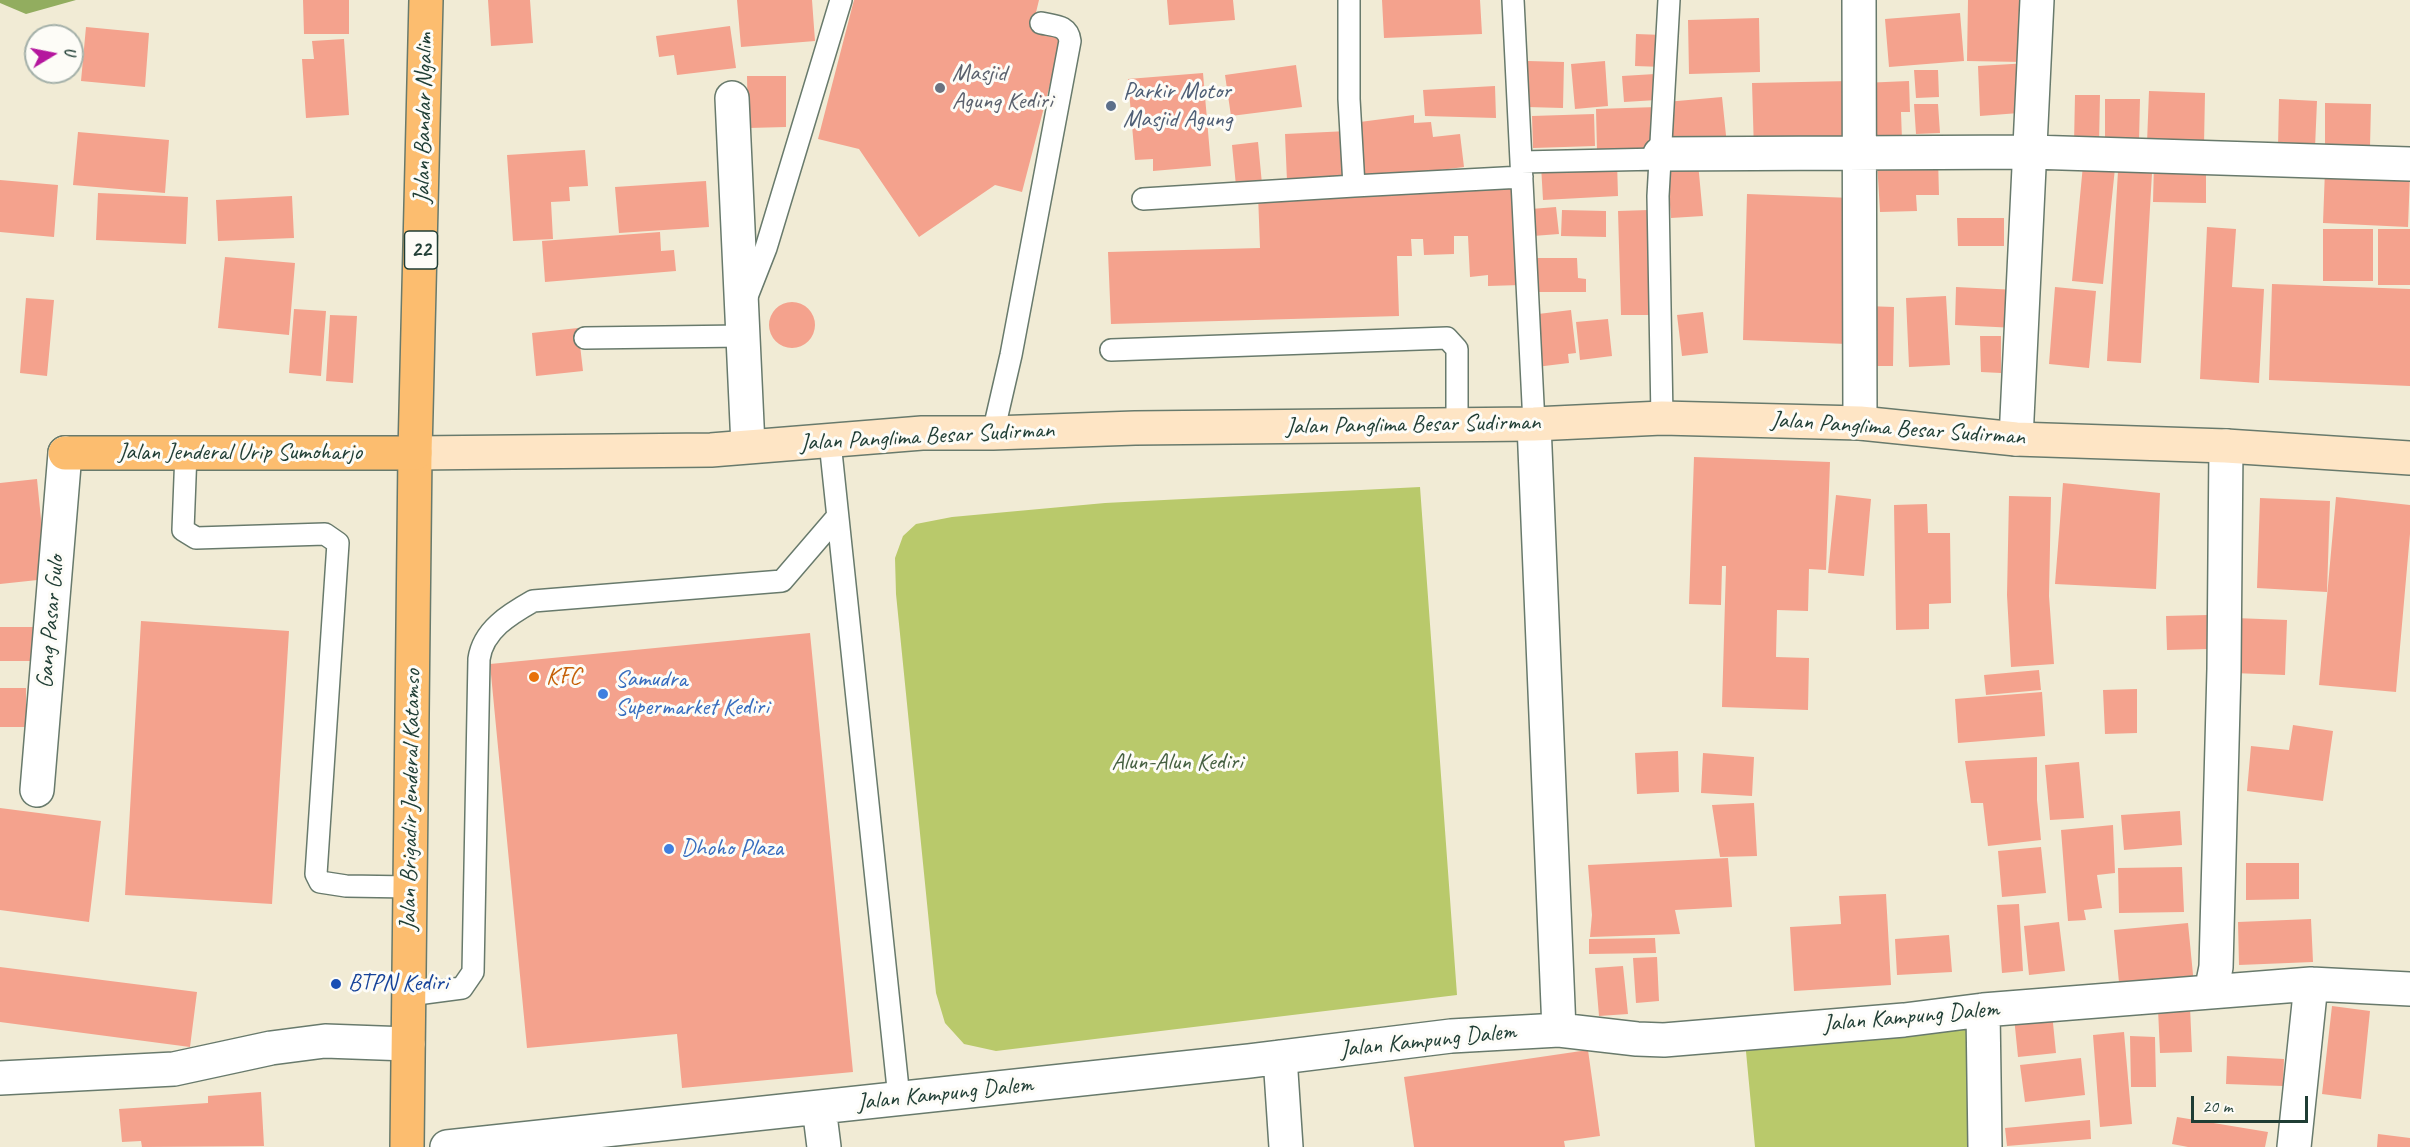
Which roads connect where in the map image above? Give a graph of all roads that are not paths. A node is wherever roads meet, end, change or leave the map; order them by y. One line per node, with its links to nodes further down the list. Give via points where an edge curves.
1 (426, 0): 31 (main road, Jalan Bandar Ngalim / 22)
2 (841, 0): 17 (lane)
3 (1349, 0): 15 (lane, via 1348,99)
4 (1513, 0): 14 (lane)
5 (1669, 0): 12 (lane)
6 (1859, 0): 10 (street)
7 (2037, 0): 11 (street)
8 (1041, 23): 24 (lane, via 1063,27 1070,41)
9 (732, 98): 17 (street)
10 (1859, 152): 11 (street); 12 (street); 21 (street)
11 (2031, 152): 13 (street); 25 (street)
12 (1660, 157): 14 (lane); 20 (lane)
13 (2410, 164)
14 (1522, 170): 15 (lane); 22 (lane)
15 (1354, 186): 16 (lane)
16 (1143, 199)
17 (743, 324): 18 (lane); 27 (street)
18 (585, 338)
19 (1111, 350): 23 (lane, via 1447,338 1457,349)
20 (1662, 418): 21 (main road, Jalan Panglima Besar Sudirman); 22 (main road, Jalan Panglima Besar Sudirman)
21 (1860, 423): 25 (main road, Jalan Panglima Besar Sudirman)
22 (1534, 424): 23 (main road, Jalan Panglima Besar Sudirman); 41 (street)
23 (1456, 426): 24 (main road, Jalan Panglima Besar Sudirman)
24 (993, 433): 26 (main road, Jalan Panglima Besar Sudirman, via 922,433)
25 (2016, 439): 28 (main road, Jalan Panglima Besar Sudirman)
26 (830, 442): 27 (main road, Jalan Panglima Besar Sudirman); 33 (lane)
27 (748, 446): 31 (main road, Jalan Panglima Besar Sudirman, via 711,450)
28 (2226, 446): 32 (main road, Jalan Panglima Besar Sudirman); 38 (street, via 2217,931)
29 (186, 452): 30 (main road, Jalan Jenderal Urip Sumoharjo); 31 (main road, Jalan Jenderal Urip Sumoharjo); 35 (lane, via 183,530 188,535 196,538 325,534 338,543 316,874 320,882 346,886)
30 (65, 453): 34 (street, Gang Pasar Gulo)
31 (415, 453): 35 (main road, Jalan Brigadir Jenderal Katamso)
32 (2410, 458)
33 (837, 517): 39 (lane, via 783,581 533,601 510,614 487,636 479,659 473,972 462,988); 45 (lane)
34 (38, 790)
35 (410, 887): 39 (main road, Jalan Brigadir Jenderal Katamso)
36 (2312, 984): 37 (street, Jalan Kampung Dalem); 38 (street, Jalan Kampung Dalem); 52 (street)
37 (2410, 989)
38 (2211, 992): 40 (street, Jalan Kampung Dalem)
39 (409, 995): 42 (main road, Jalan Brigadir Jenderal Katamso)
40 (1983, 1010): 41 (street, Jalan Kampung Dalem, via 1664,1040); 51 (street)
41 (1559, 1030): 43 (street, Jalan Kampung Dalem, via 1451,1036)
42 (408, 1044): 44 (street, via 325,1041 174,1069); 47 (main road, Jalan Brigadir Jenderal Katamso)
43 (1280, 1057): 45 (street, Jalan Kampung Dalem); 50 (street)
44 (0, 1078)
45 (899, 1098): 46 (street, Jalan Kampung Dalem)
46 (819, 1107): 48 (street, Jalan Kampung Dalem); 49 (street)
47 (407, 1147)
48 (447, 1147)
49 (824, 1147)
50 (1286, 1147)
51 (1985, 1147)
52 (2294, 1147)

